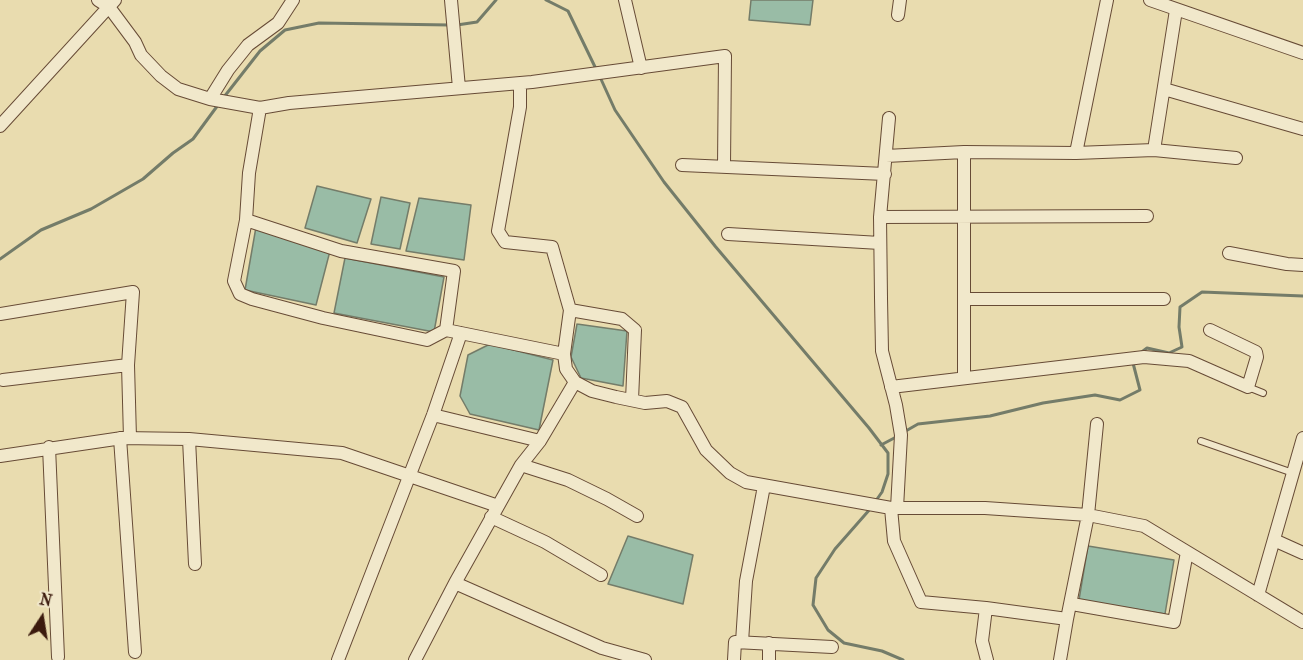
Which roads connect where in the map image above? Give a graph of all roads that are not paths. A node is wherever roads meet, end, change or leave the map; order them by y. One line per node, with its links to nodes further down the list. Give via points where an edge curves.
1 (98, 0): 8 (street)
2 (293, 0): 16 (street, via 278,23 248,45)
3 (451, 0): 14 (street)
4 (625, 0): 12 (street)
5 (900, 0): 10 (street)
6 (1107, 0): 23 (street)
7 (1149, 0): 9 (street)
8 (112, 4): 16 (street, via 141,55 161,76 178,89); 19 (street)
9 (1176, 10): 11 (street); 15 (street)
10 (898, 15)
11 (1303, 53)
12 (641, 68): 13 (street); 27 (street, via 725,56)
13 (520, 83): 14 (street); 39 (street, via 520,107 498,231 504,242 552,247)
14 (459, 88): 17 (street)
15 (1164, 89): 20 (street); 21 (street)
16 (210, 99): 17 (street)
17 (260, 108): 32 (street)
18 (889, 118): 24 (street)
19 (0, 126)
20 (1303, 129)
21 (1154, 150): 23 (street); 25 (street)
22 (964, 152): 23 (street); 24 (street); 31 (street)
23 (1076, 153)
24 (886, 156): 28 (street)
25 (1236, 158)
26 (682, 165): 27 (street)
27 (724, 166): 28 (street)
28 (885, 174): 30 (street)
29 (1147, 216): 31 (street)
30 (880, 217): 31 (street); 34 (street)
31 (964, 218): 37 (street)
32 (246, 220): 41 (street, via 340,251 454,271); 41 (street, via 234,281 240,294 323,318 427,340)
33 (728, 234): 34 (street)
34 (880, 243): 49 (street, via 882,351)
35 (1229, 253): 36 (street)
36 (1303, 265)
37 (964, 299): 38 (street); 46 (street)
38 (1164, 299)
39 (570, 310): 44 (street); 52 (street, via 622,320 635,330)
40 (0, 314): 45 (street, via 133,292)
41 (446, 330): 43 (street)
42 (1210, 330): 50 (street, via 1256,352)
43 (461, 333): 44 (street); 53 (street)
44 (564, 354): 48 (street, via 566,369)
45 (128, 365): 47 (street); 55 (street)
46 (964, 378): 49 (street); 50 (street, via 1118,359 1163,358 1189,361)
47 (3, 380)
48 (575, 382): 52 (street, via 592,391); 58 (street)
49 (891, 387): 66 (street, via 901,435)
50 (1248, 387): 51 (lane)
51 (1263, 393)
52 (632, 400): 65 (street, via 667,401 682,407 706,450 730,473)
53 (433, 415): 58 (street); 63 (street)
54 (1097, 424): 68 (street)
55 (125, 438): 57 (street); 60 (street); 84 (street)
56 (1303, 438): 64 (street)
57 (189, 439): 63 (street, via 342,453); 73 (street)
58 (540, 441): 62 (street)
59 (1201, 441): 64 (lane)
60 (48, 447): 61 (street); 85 (street)
61 (0, 456)
62 (521, 465): 67 (street); 69 (street, via 568,480)
63 (410, 475): 67 (street); 86 (street)
64 (1298, 475): 70 (street)
65 (764, 486): 66 (street); 81 (street, via 746,581)
66 (894, 508): 68 (street, via 985,508); 78 (street, via 894,541 921,602)
67 (495, 512): 74 (street); 75 (street)
68 (1088, 515): 71 (street, via 1144,526); 77 (street)
69 (637, 516)
70 (1274, 540): 72 (street); 76 (street)
71 (1187, 552): 76 (street); 77 (street, via 1174,622)
72 (1303, 553)
73 (195, 564)
74 (601, 575)
75 (455, 583): 87 (street); 88 (street, via 602,648)
76 (1258, 595): 80 (street)
77 (1072, 604): 79 (street)
78 (986, 608): 79 (street); 91 (street, via 982,641)
79 (1067, 619): 92 (street)
80 (1303, 622)
81 (742, 642): 82 (street); 89 (street, via 735,642)
82 (769, 643): 83 (street); 90 (street)
83 (832, 647)
84 (135, 652)
85 (58, 657)
86 (338, 660)
87 (415, 660)
88 (645, 660)
89 (734, 660)
90 (769, 660)
91 (987, 660)
92 (1060, 660)

